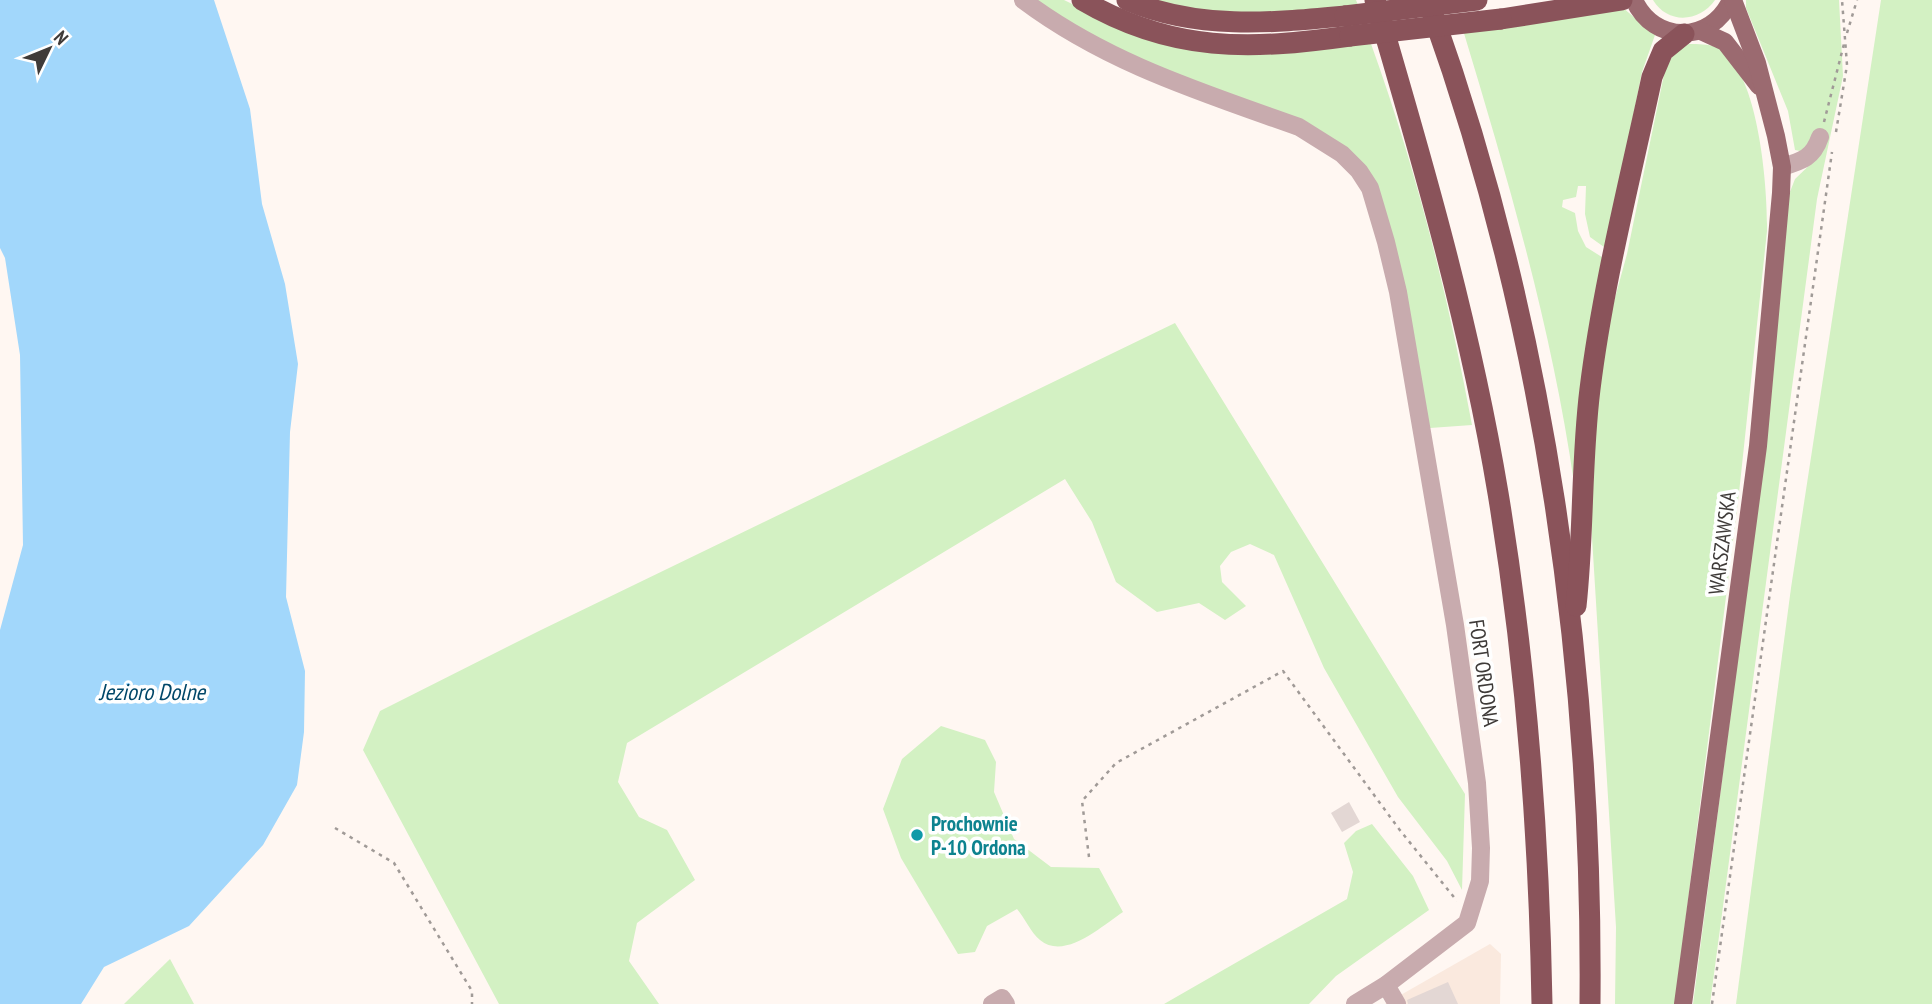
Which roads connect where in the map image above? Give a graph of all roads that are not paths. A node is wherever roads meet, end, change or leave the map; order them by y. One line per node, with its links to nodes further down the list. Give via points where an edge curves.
1 (1023, 0): 16 (street, FORT ORDONA, via 1108,55 1299,127 1342,154 1370,188 1398,292 1455,625 1477,783 1481,848 1480,881 1467,923)
2 (1082, 0): 10 (highway, via 1110,17 1160,36 1210,45 1276,46)
3 (1126, 0): 10 (highway, via 1149,10 1217,23)
4 (1375, 0): 21 (highway, via 1431,190 1498,492 1532,769)
5 (1427, 0): 15 (highway, via 1463,107 1512,286 1547,458)
6 (1477, 0): 10 (highway, bridge)
7 (1622, 0): 10 (highway, bridge, via 1501,19)
8 (1634, 0): 11 (main road, WARSZAWSKA, via 1656,27)
9 (1732, 0): 11 (main road, via 1718,19); 12 (main road, WARSZAWSKA, via 1757,63)
10 (1348, 26)
11 (1693, 32): 12 (main road, WARSZAWSKA, via 1725,42); 15 (highway, via 1663,51 1652,76 1595,355)
12 (1761, 89): 14 (main road, WARSZAWSKA)
13 (1820, 137): 14 (street, via 1808,158)
14 (1782, 167): 23 (main road, WARSZAWSKA, via 1758,446)
15 (1572, 642): 22 (highway, via 1585,795)
16 (1386, 985): 19 (street); 20 (street)
17 (992, 1004): 18 (street, via 1002,998)
18 (1006, 1004)
19 (1355, 1004)
20 (1397, 1004)
21 (1542, 1004)
22 (1590, 1004)
23 (1683, 1004)

